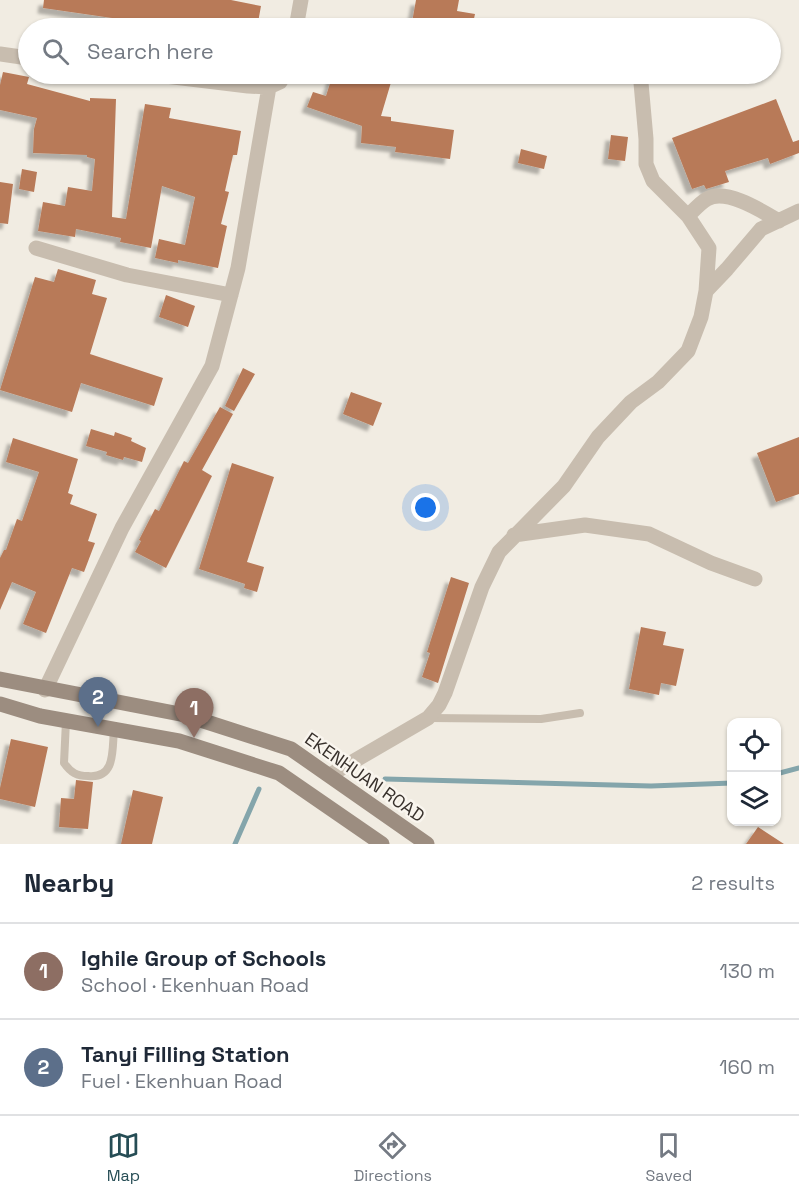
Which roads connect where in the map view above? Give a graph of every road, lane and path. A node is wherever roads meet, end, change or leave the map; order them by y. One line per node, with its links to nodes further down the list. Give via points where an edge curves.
1 (301, 0): 2 (street)
2 (298, 18)
3 (0, 54): 4 (street)
4 (18, 57)
5 (232, 84): 8 (street)
6 (276, 84): 8 (street)
7 (641, 84): 10 (street, via 646,164 653,181)
8 (269, 87): 14 (street)
9 (799, 212): 11 (street)
10 (688, 216): 11 (street, via 708,198 730,197); 13 (street, via 709,248)
11 (779, 221): 13 (street, via 761,229)
12 (36, 248): 14 (street, via 127,275)
13 (706, 291): 15 (street, via 688,351 658,382 631,402 598,437 550,502)
14 (231, 295): 18 (street, via 212,366 122,528)
15 (514, 535): 16 (street, via 585,525 649,534); 21 (street, via 499,552 482,587 445,693)
16 (754, 579)
17 (0, 680): 18 (main road, EKENHUAN ROAD)
18 (45, 690): 24 (main road, EKENHUAN ROAD, via 185,715 291,749)
19 (0, 704): 22 (main road)
20 (580, 713): 21 (lane, via 541,719)
21 (428, 718): 24 (street)
22 (66, 721): 23 (main road); 23 (lane, via 64,763 77,776 98,777 106,772)
23 (114, 729): 25 (main road, via 179,741 279,773)
24 (330, 775): 26 (main road, EKENHUAN ROAD)
25 (382, 844)
26 (427, 844)

